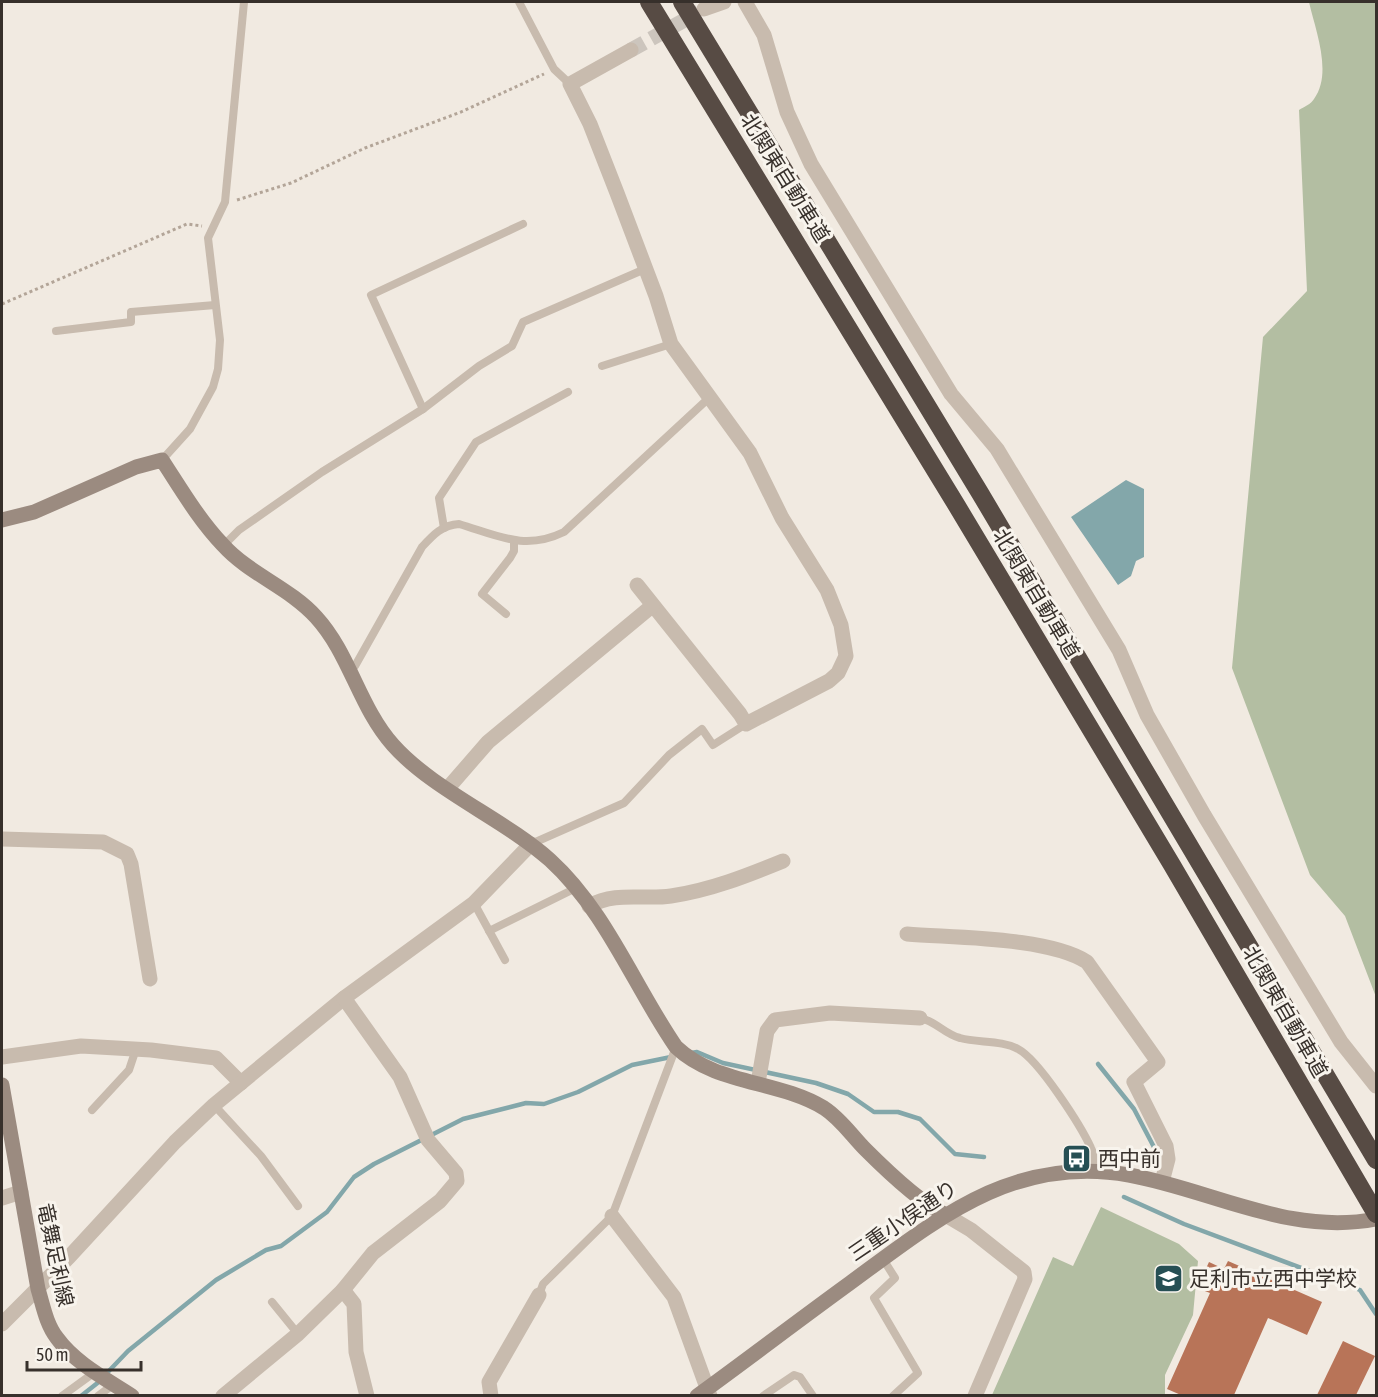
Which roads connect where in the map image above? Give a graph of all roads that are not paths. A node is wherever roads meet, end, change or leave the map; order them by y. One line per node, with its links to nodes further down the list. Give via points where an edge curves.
1 (244, 2): 12 (lane, via 225,202 208,238)
2 (519, 2): 9 (lane, via 554,69)
3 (650, 2): 59 (highway, 北関東自動車道, via 957,506)
4 (682, 2): 52 (highway, 北関東自動車道)
5 (724, 2): 7 (street)
6 (745, 2): 48 (street, via 764,35 787,112 811,164 945,385 1003,459 1119,650 1147,715 1204,815 1341,1042)
7 (704, 9)
8 (631, 50): 9 (street)
9 (570, 84): 11 (street, via 590,124)
10 (523, 224): 18 (lane, via 371,294)
11 (645, 269): 14 (street); 18 (lane, via 523,322 512,346)
12 (215, 305): 13 (lane, via 130,312 131,322); 19 (lane, via 220,355 213,387 190,429)
13 (56, 331)
14 (671, 344): 15 (lane); 17 (street)
15 (602, 366)
16 (568, 392): 21 (lane, via 476,442 439,498)
17 (710, 397): 22 (lane, via 564,532 533,543); 28 (street, via 750,453 782,518 827,590 845,641 843,666 829,681)
18 (423, 409): 23 (lane, via 322,472 239,530)
19 (162, 460): 20 (street, via 136,466 34,512); 23 (street)
20 (2, 520)
21 (444, 528): 22 (lane, via 459,524); 27 (lane, via 422,546 356,666)
22 (514, 540): 26 (lane, via 510,558 482,594)
23 (223, 546): 27 (street, via 316,617)
24 (637, 585): 25 (street)
25 (652, 606): 28 (street); 29 (street, via 504,727)
26 (506, 614)
27 (349, 671): 29 (street, via 381,730 395,747)
28 (746, 724): 31 (lane, via 713,746 702,729 669,755 624,803)
29 (448, 788): 31 (street)
30 (2, 839): 39 (street, via 103,842 127,854)
31 (531, 844): 33 (street); 34 (street)
32 (783, 861): 35 (street, via 693,892 627,895 599,900)
33 (576, 888): 35 (street); 36 (lane)
34 (474, 903): 36 (lane); 40 (street)
35 (590, 906): 42 (street)
36 (489, 931): 38 (lane)
37 (906, 934): 54 (street, via 1044,945 1074,953 1087,962 1158,1062 1134,1082 1166,1146 1168,1159)
38 (505, 960)
39 (150, 979)
40 (344, 998): 45 (street); 64 (street, via 400,1077 429,1140 456,1173 457,1181 440,1201 373,1253)
41 (920, 1018): 46 (street, via 830,1013 775,1020 767,1031); 53 (lane, via 932,1020 960,1038 1017,1048 1027,1055 1092,1150)
42 (676, 1047): 46 (street, via 698,1065); 60 (lane)
43 (136, 1049): 44 (street, via 81,1046); 45 (street, via 216,1059); 50 (lane, via 129,1070)
44 (2, 1058)
45 (240, 1083): 49 (street)
46 (758, 1083): 58 (street, via 806,1098 826,1109 921,1201)
47 (2, 1085): 51 (street, 竜舞足利線)
48 (1377, 1086)
49 (214, 1105): 57 (lane, via 261,1156); 63 (street)
50 (92, 1110)
51 (5, 1120): 55 (street, 竜舞足利線)
52 (1377, 1160)
53 (1095, 1171): 54 (street, 三重小俣通り); 58 (street, 三重小俣通り, via 1026,1180 973,1198)
54 (1162, 1182): 61 (street, 三重小俣通り, via 1295,1220 1326,1223)
55 (21, 1192): 56 (street); 63 (street, 竜舞足利線)
56 (2, 1198)
57 (298, 1206)
58 (944, 1214): 62 (street, 三重小俣通り); 81 (street, via 1024,1272 1025,1279)
59 (1377, 1214)
60 (612, 1216): 65 (lane, via 543,1284); 71 (street, via 674,1297)
61 (1377, 1219)
62 (883, 1259): 71 (street, 三重小俣通り); 80 (lane, via 895,1278 874,1298 918,1373)
63 (38, 1289): 67 (street); 69 (street, 竜舞足利線, via 56,1338)
64 (343, 1290): 68 (street); 76 (street, via 354,1304 356,1352)
65 (539, 1295): 77 (street, via 489,1382)
66 (272, 1302): 68 (lane)
67 (2, 1324)
68 (298, 1334): 75 (street)
69 (95, 1372): 70 (street, 竜舞足利線); 72 (lane)
70 (114, 1384): 73 (lane); 74 (street, 竜舞足利線)
71 (704, 1393)
72 (62, 1395)
73 (98, 1395)
74 (132, 1395)
75 (223, 1395)
76 (367, 1395)
77 (491, 1395)
78 (763, 1395): 79 (lane, via 794,1375)
79 (813, 1395)
80 (893, 1395)
81 (975, 1395)

